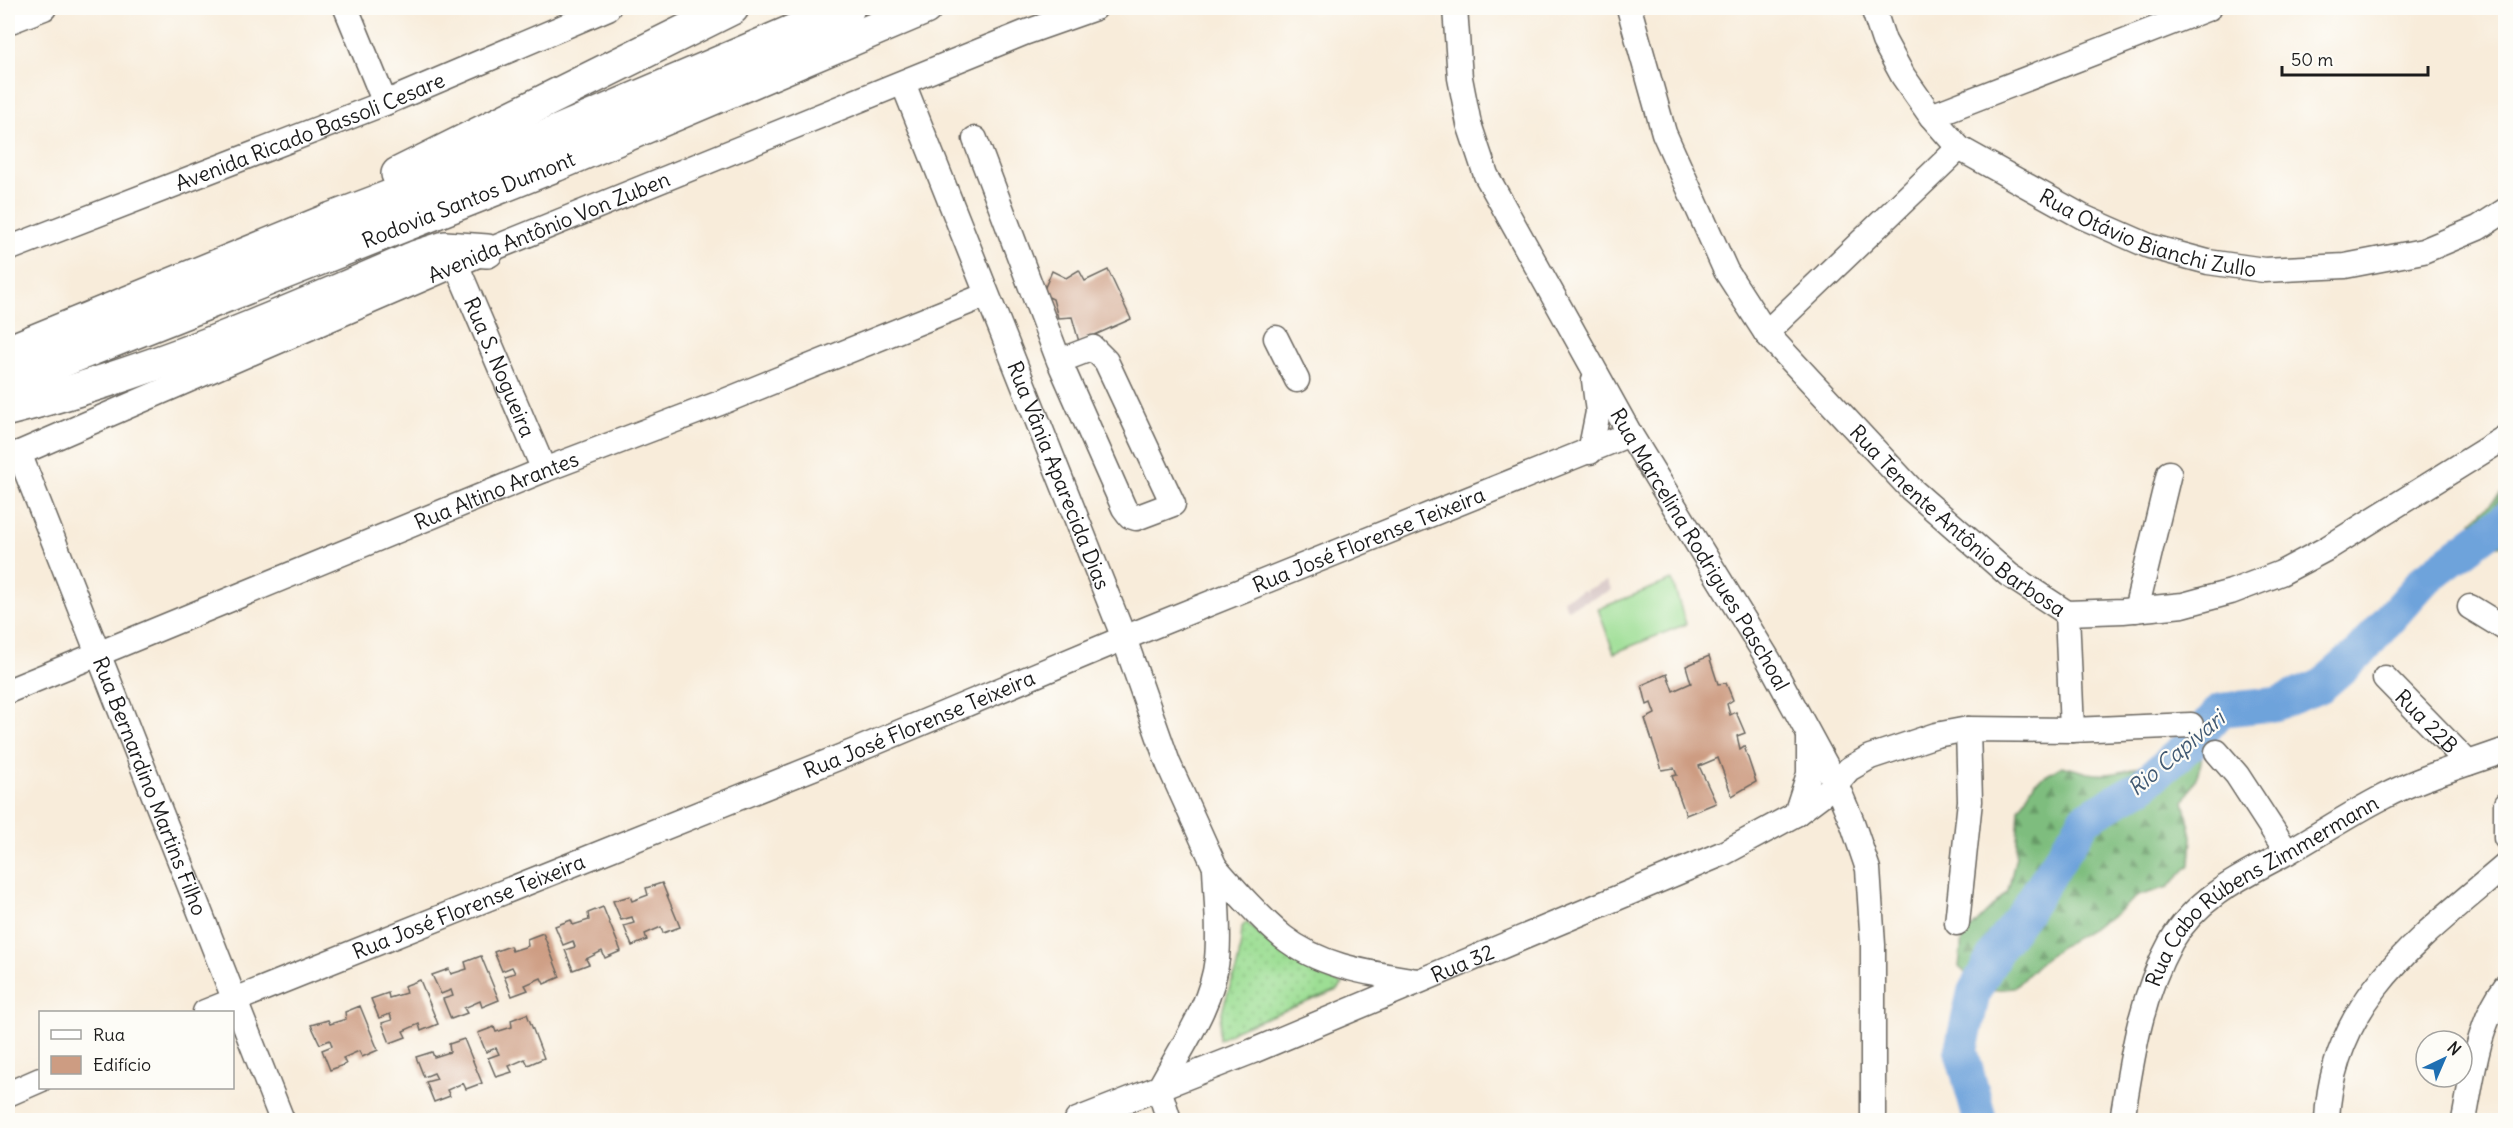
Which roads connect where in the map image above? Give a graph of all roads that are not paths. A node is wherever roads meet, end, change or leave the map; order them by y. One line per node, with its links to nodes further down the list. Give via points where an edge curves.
1 (44, 8): 12 (street)
2 (346, 8): 14 (street)
3 (608, 8): 14 (street, Avenida Ricado Bassoli Cesare)
4 (732, 8): 19 (highway, via 415,167 368,186)
5 (848, 8): 19 (highway, Rodovia Santos Dumont, via 534,142)
6 (925, 8): 30 (highway, Rodovia Santos Dumont, via 555,165)
7 (1095, 8): 13 (street, Avenida Antônio Von Zuben)
8 (1455, 8): 28 (street, Rua Marcelina Rodrigues Paschoal, via 1460,78 1469,124 1486,176)
9 (1629, 8): 24 (street, Rua Tenente Antônio Barbosa, via 1664,133 1726,271)
10 (1873, 8): 15 (street, Rua Otávio Bianchi Zullo, via 1903,76)
11 (2209, 8): 15 (street)
12 (8, 22)
13 (903, 83): 21 (street, Avenida Antônio Von Zuben); 23 (street, Rua Vânia Aparecida Dias)
14 (385, 103): 20 (street, Avenida Ricado Bassoli Cesare)
15 (1932, 116): 17 (street, Rua Otávio Bianchi Zullo)
16 (975, 139): 27 (street)
17 (1959, 148): 18 (street, Rua Otávio Bianchi Zullo, via 2083,217 2149,246 2208,262 2264,270 2345,266 2423,250 2478,228); 24 (street)
18 (2505, 210)
19 (332, 219): 26 (highway, Rodovia Santos Dumont)
20 (8, 249)
21 (488, 251): 22 (street, Avenida Antônio Von Zuben); 31 (highway, via 445,248 194,351 58,397)
22 (456, 264): 35 (street, Avenida Antônio Von Zuben); 36 (street, Rua S. Nogueira)
23 (986, 295): 36 (street, Rua Altino Arantes); 42 (street, Rua Vânia Aparecida Dias)
24 (1766, 333): 40 (street, Rua Tenente Antônio Barbosa, via 1911,489 2009,575)
25 (1276, 338): 29 (street)
26 (8, 352)
27 (1059, 361): 27 (street, via 1130,516 1136,518 1173,504 1099,352 1093,348)
28 (1592, 366): 32 (street, Rua Marcelina Rodrigues Paschoal); 34 (street, Rua Marcelina Rodrigues Paschoal, via 1598,412)
29 (1297, 380)
30 (8, 382)
31 (8, 409)
32 (1630, 434): 34 (street, Rua José Florense Teixeira); 49 (street, Rua Marcelina Rodrigues Paschoal)
33 (2505, 437): 39 (street, Rua Tenente Antônio Barbosa, via 2281,573 2183,605)
34 (1590, 452): 42 (street, Rua José Florense Teixeira)
35 (13, 456): 43 (street, Rua Bernardino Martins Filho)
36 (544, 470): 43 (street, Rua Altino Arantes)
37 (2169, 473): 39 (street)
38 (2469, 607): 41 (street)
39 (2136, 610): 40 (street, Rua Tenente Antônio Barbosa)
40 (2067, 613): 48 (street)
41 (2505, 629)
42 (1124, 638): 59 (street, Rua Vânia Aparecida Dias, via 1168,763); 63 (street, Rua José Florense Teixeira, via 855,751)
43 (98, 654): 45 (street, Rua Altino Arantes); 63 (street, Rua Bernardino Martins Filho)
44 (2385, 678): 52 (street, Rua 22B)
45 (8, 691)
46 (2191, 725): 48 (street, Rua 32)
47 (1968, 729): 48 (street, Rua 32); 53 (street, Rua 32, via 1936,735 1870,757 1849,769); 60 (street, via 1970,801)
48 (2072, 730)
49 (1809, 732): 53 (street, Rua Marcelina Rodrigues Paschoal); 55 (street, Rua Marcelina Rodrigues Paschoal, via 1809,774)
50 (2505, 750): 52 (street, Rua Cabo Rúbens Zimmermann)
51 (2217, 752): 57 (street, via 2238,775)
52 (2468, 763): 57 (street, Rua Cabo Rúbens Zimmermann, via 2384,797)
53 (1836, 784): 55 (street, Rua 32); 71 (street, Rua Marcelina Rodrigues Paschoal, via 1868,869 1873,945)
54 (2505, 804): 56 (street)
55 (1796, 814): 61 (street, Rua 32, via 1724,853)
56 (2505, 838)
57 (2287, 852): 72 (street, Rua Cabo Rúbens Zimmermann, via 2204,901 2172,942 2140,1016)
58 (2505, 865): 73 (street, via 2408,949 2360,1007 2338,1053 2328,1095)
59 (1215, 867): 61 (street, Rua Vânia Aparecida Dias, via 1284,938 1320,959 1354,971); 66 (street, Rua Vânia Aparecida Dias, via 1217,960 1209,993)
60 (1958, 923)
61 (1417, 981): 66 (street, Rua 32)
62 (2505, 986): 74 (street, via 2487,1019)
63 (235, 1000): 64 (street, Rua José Florense Teixeira); 68 (street, Rua Bernardino Martins Filho)
64 (208, 1011)
65 (39, 1080): 67 (street)
66 (1159, 1089): 69 (street, Rua 32); 70 (street)
67 (8, 1094)
68 (282, 1120)
69 (1077, 1120)
70 (1169, 1120)
71 (1873, 1120)
72 (2122, 1120)
73 (2327, 1120)
74 (2464, 1120)

